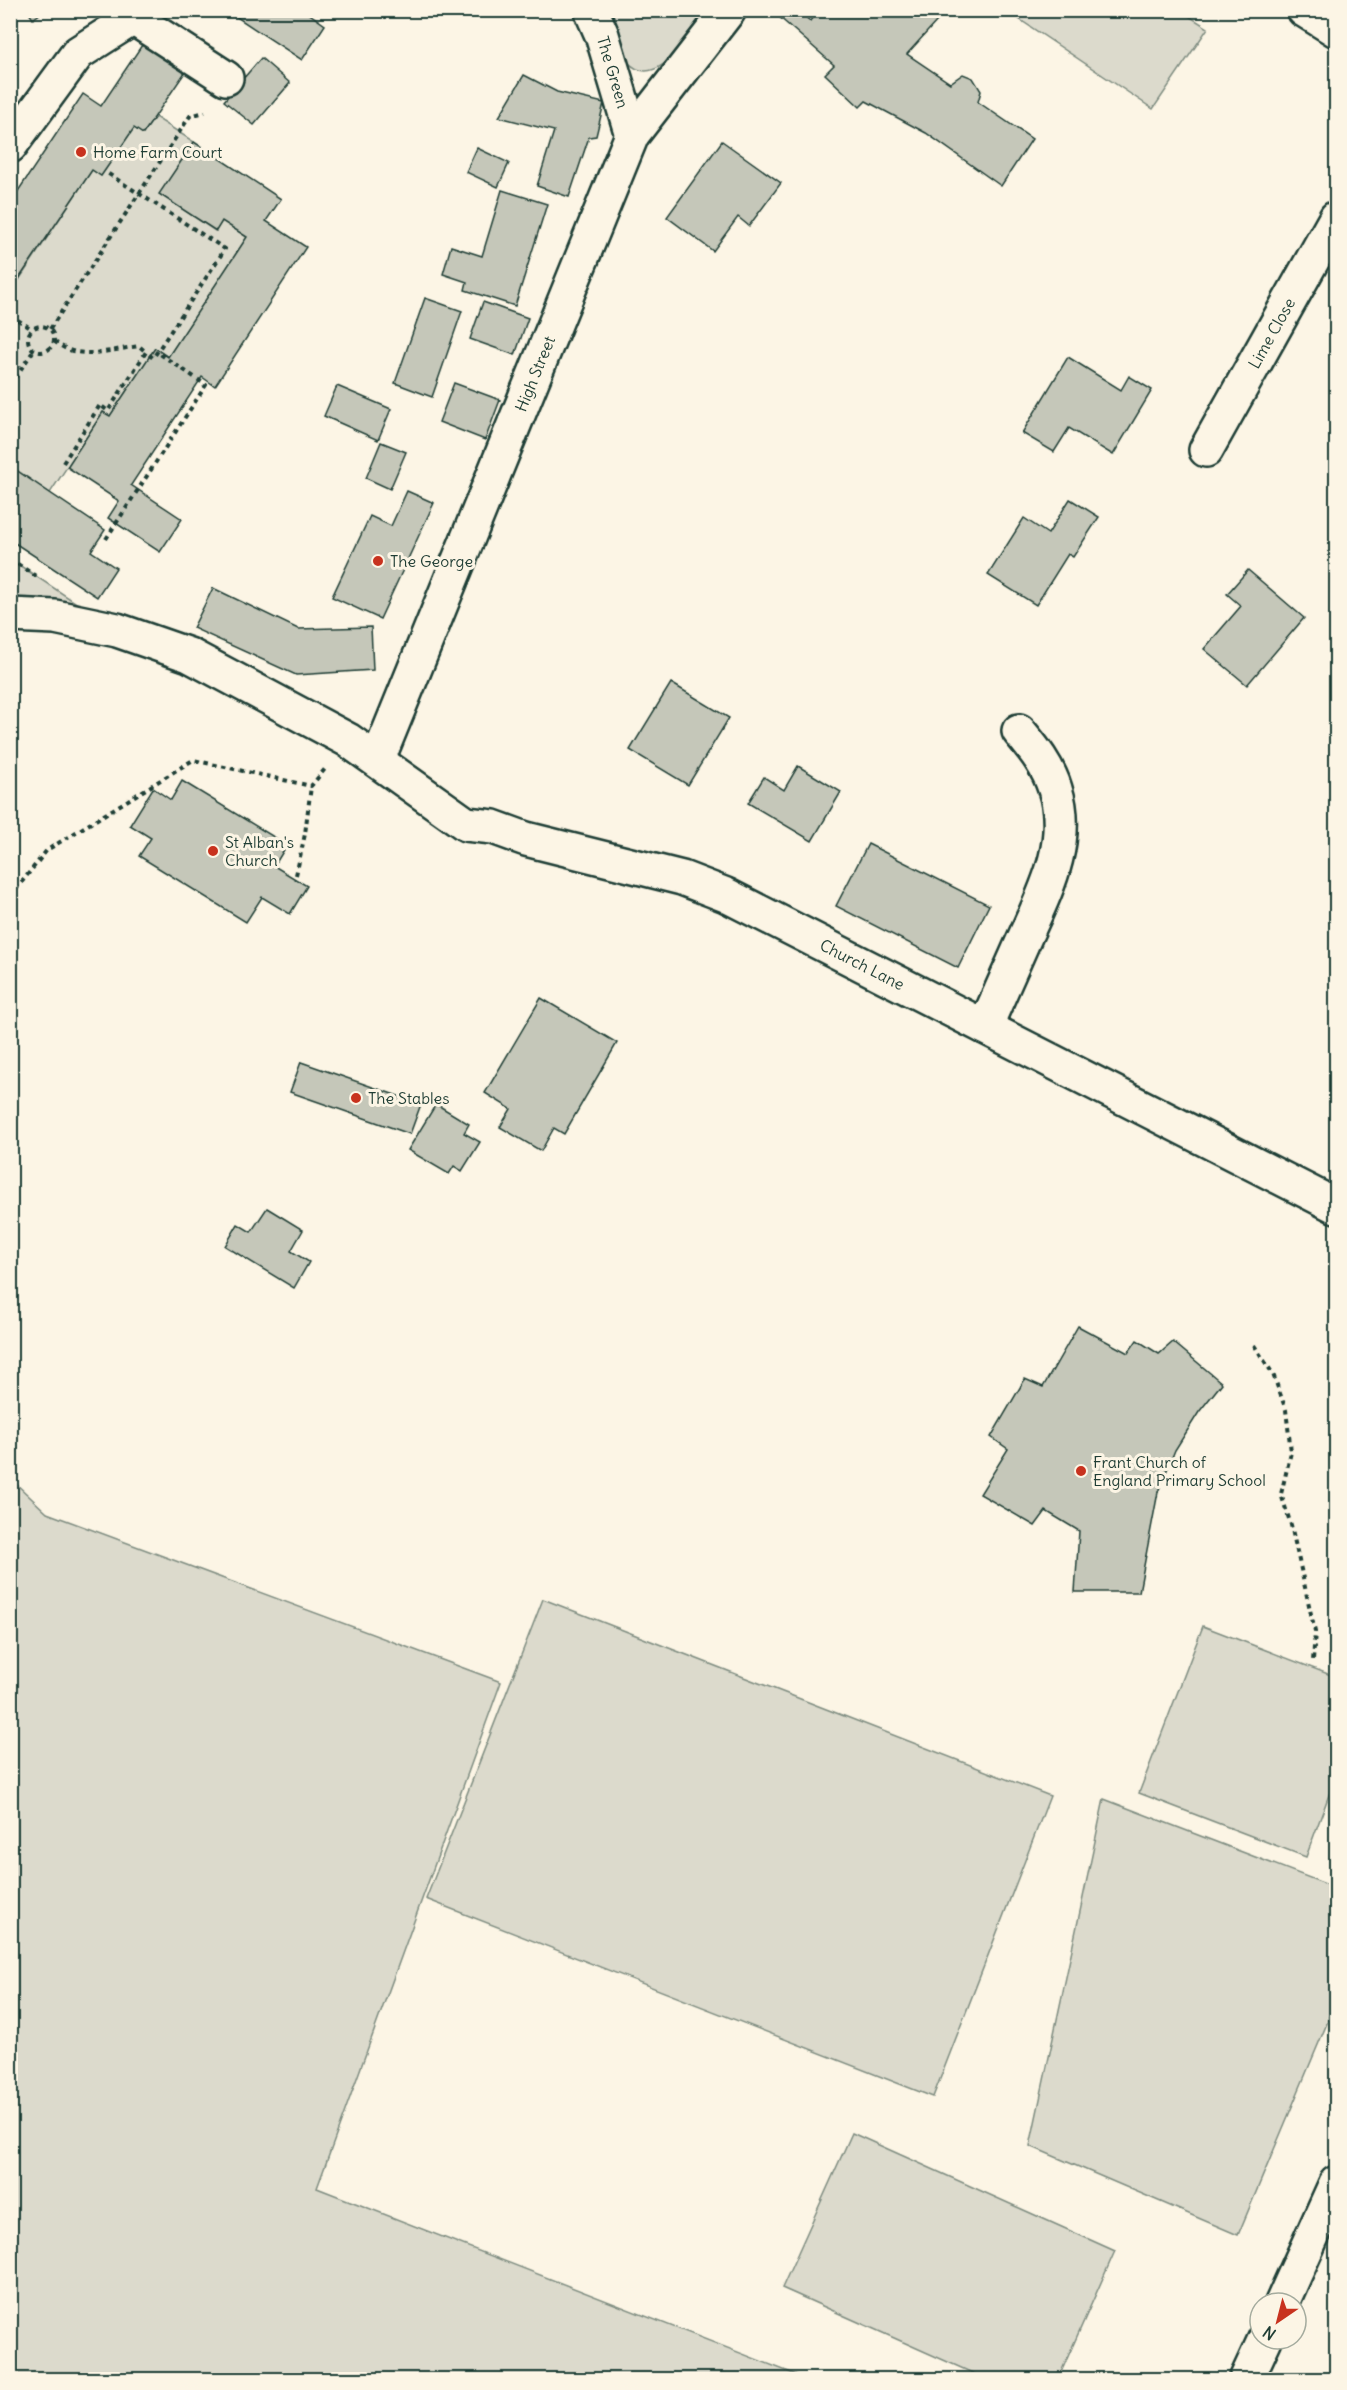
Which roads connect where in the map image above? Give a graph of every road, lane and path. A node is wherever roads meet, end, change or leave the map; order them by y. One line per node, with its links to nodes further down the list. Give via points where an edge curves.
1 (591, 10): 7 (street, The Green)
2 (729, 10): 7 (street, High Street)
3 (1304, 10): 4 (street)
4 (1336, 30)
5 (226, 78): 8 (street, via 133,18 78,54)
6 (205, 112): 10 (path, via 190,116)
7 (632, 135): 26 (street, High Street)
8 (10, 146)
9 (107, 173): 10 (path)
10 (139, 194): 14 (path); 18 (path, via 225,249)
11 (1336, 218): 20 (street, Lime Close)
12 (10, 315): 13 (path)
13 (32, 329): 14 (path); 16 (path, via 28,342)
14 (50, 329): 15 (path)
15 (54, 341): 16 (path, via 47,350); 17 (path, via 76,354 139,346)
16 (34, 350): 19 (path)
17 (146, 352): 18 (path, via 153,357); 21 (path, via 108,411 100,405)
18 (157, 352): 22 (path, via 206,385)
19 (10, 385)
20 (1206, 450)
21 (63, 463)
22 (106, 538)
23 (10, 615): 25 (street, Church Lane, via 55,617 117,630 189,655)
24 (1019, 731): 30 (street, via 1041,758 1055,789 1061,819 1059,850 1050,880)
25 (348, 740): 26 (street, Church Lane); 27 (path)
26 (378, 759): 30 (street, Church Lane, via 466,824 493,827 682,878 726,896)
27 (311, 786): 28 (path); 29 (path, via 193,760 47,850)
28 (296, 874)
29 (10, 897)
30 (985, 1027): 31 (street, Church Lane)
31 (1336, 1206)
32 (1254, 1345): 33 (path, via 1273,1374 1286,1410 1291,1452 1281,1494 1315,1632)
33 (1313, 1661)
34 (1336, 2183): 35 (street)
35 (1287, 2291)
36 (1259, 2351): 37 (street)
37 (1246, 2379)

